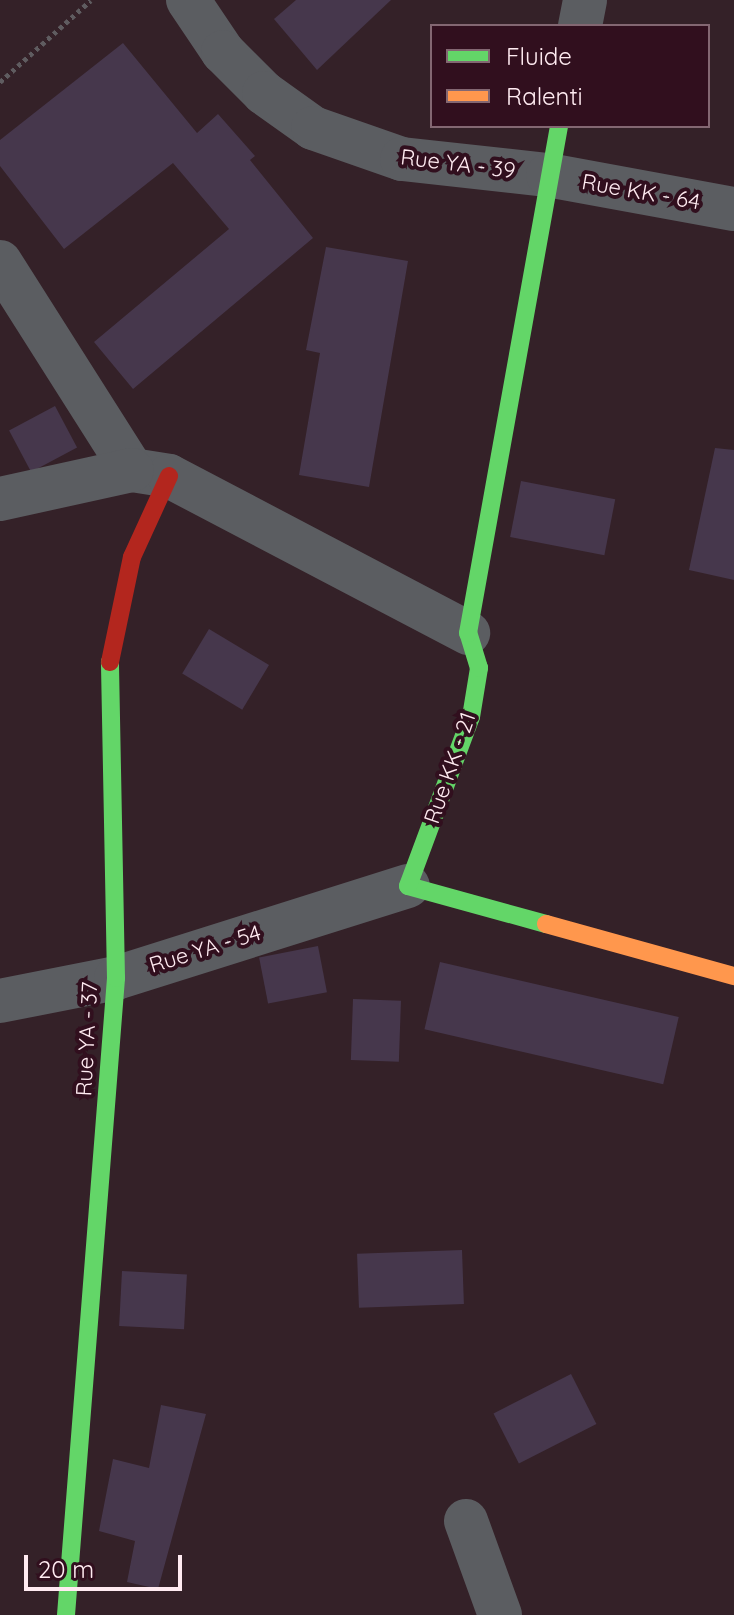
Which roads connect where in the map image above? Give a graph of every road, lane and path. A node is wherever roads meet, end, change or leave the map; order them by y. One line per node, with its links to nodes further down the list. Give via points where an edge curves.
1 (91, 0): 5 (path)
2 (188, 0): 7 (street, Rue YA - 39, via 223,52 264,93 313,128 402,159)
3 (585, 0): 4 (street)
4 (580, 24)
5 (0, 82)
6 (559, 128): 7 (street, Rue KK - 21)
7 (548, 175): 8 (street, Rue KK - 64); 12 (street, Rue KK - 21)
8 (734, 209)
9 (0, 262): 10 (street)
10 (150, 473): 11 (street); 12 (street); 15 (street, Rue YA - 37, via 110,654)
11 (0, 499)
12 (468, 633): 13 (street, Rue KK - 21, via 479,668 471,717)
13 (408, 886): 14 (street); 15 (street, Rue YA - 54)
14 (734, 976)
15 (116, 978): 16 (street, Rue YA - 54); 18 (street, Rue YA - 37)
16 (0, 1001)
17 (466, 1521): 19 (street)
18 (66, 1615)
19 (500, 1615)

